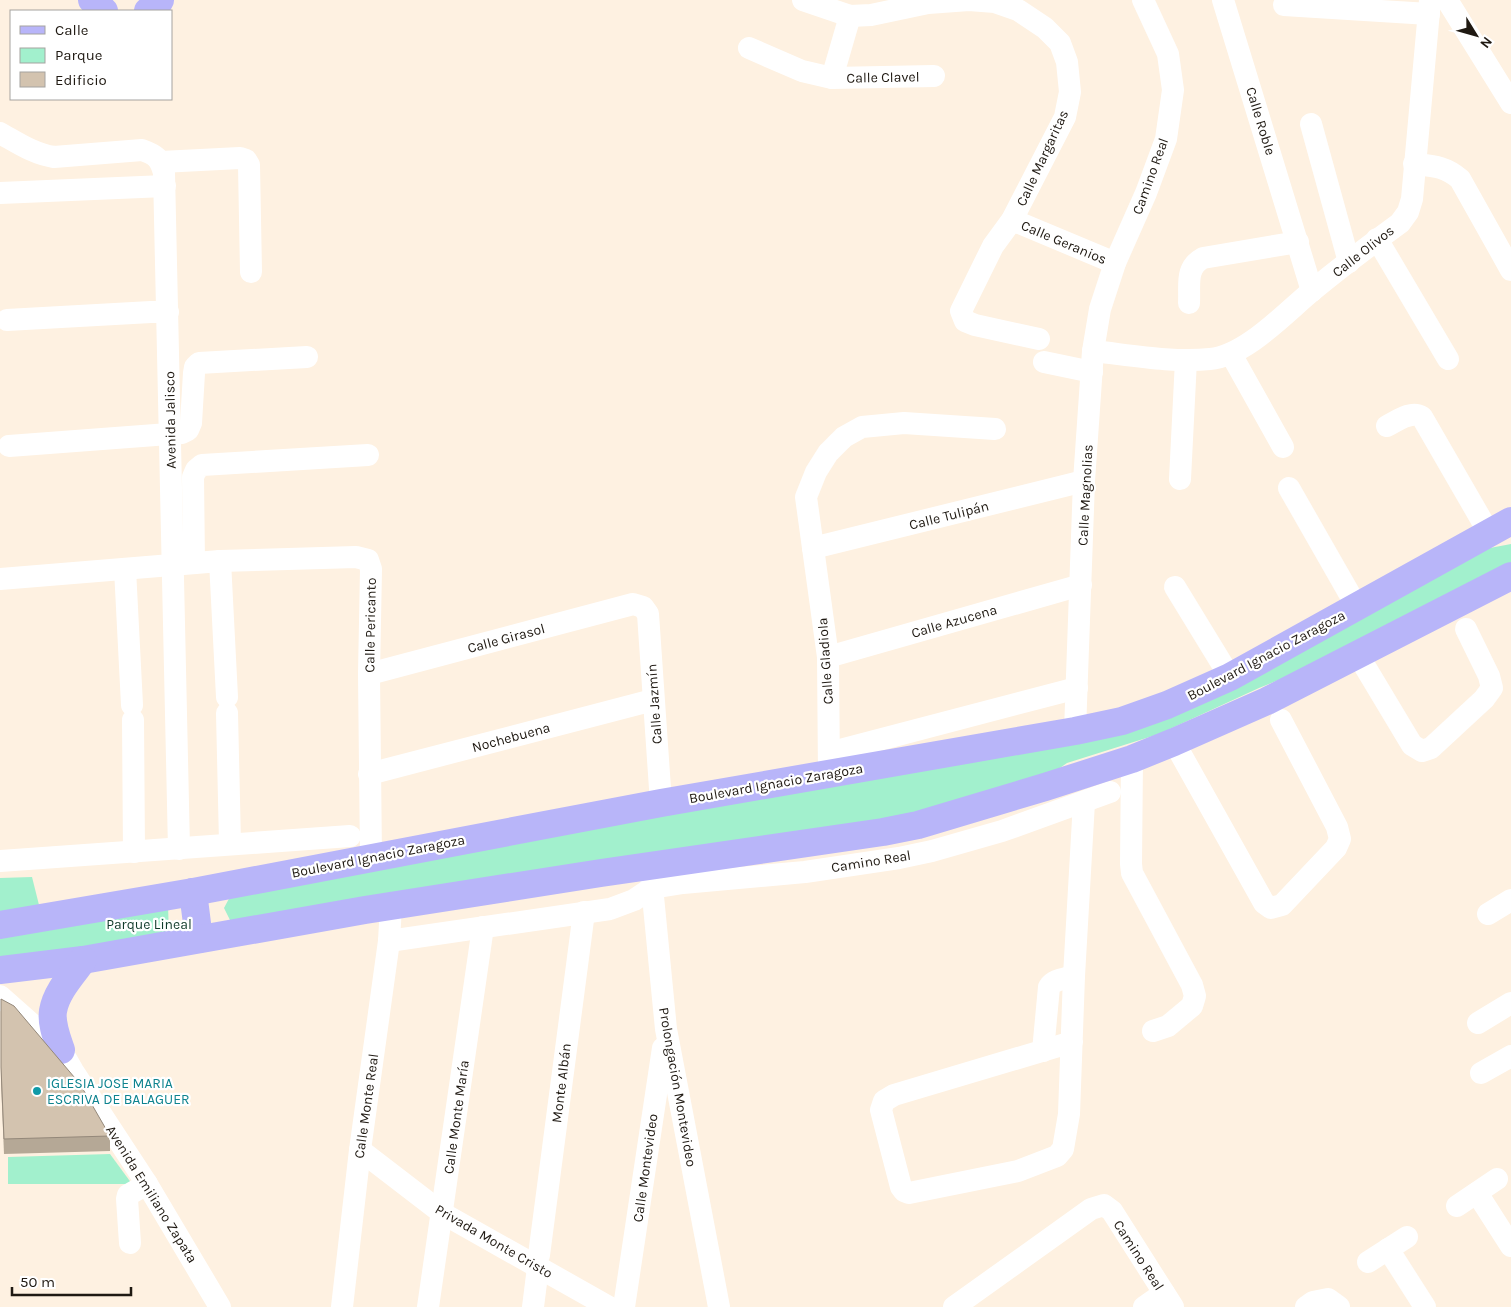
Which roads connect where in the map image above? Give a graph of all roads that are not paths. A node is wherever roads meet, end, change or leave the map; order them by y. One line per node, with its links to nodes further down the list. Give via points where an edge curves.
1 (92, 0): 9 (main road)
2 (160, 0): 10 (main road)
3 (804, 0): 11 (street, Calle Margaritas)
4 (1143, 0): 26 (street, Camino Real, via 1168,54 1173,90 1166,140)
5 (1223, 0): 24 (street, Calle Roble)
6 (1447, 0): 15 (street)
7 (1284, 5): 8 (street)
8 (1429, 7): 19 (street, Calle Olivos)
9 (103, 10)
10 (149, 10)
11 (850, 16): 14 (street, Calle Clavel); 22 (street, Calle Margaritas, via 928,3 995,2 1018,10 1045,28 1060,43 1067,62 1070,92 1064,117)
12 (749, 48): 14 (street, Calle Clavel, via 802,71)
13 (934, 76): 14 (street, Calle Clavel)
14 (832, 78)
15 (1511, 103)
16 (1311, 124): 25 (street)
17 (0, 133): 18 (street, via 42,155 54,157 142,150)
18 (161, 162): 20 (street, Avenida Jalisco); 28 (street, via 246,160 249,164)
19 (1414, 164): 23 (street, Calle Olivos, via 1408,212 1400,223); 27 (street, via 1450,170 1460,179)
20 (165, 186): 21 (street); 31 (street, Avenida Jalisco)
21 (0, 193)
22 (1012, 220): 26 (street, Calle Geranios); 33 (street, Calle Margaritas, via 992,246 960,311 965,321 975,325)
23 (1378, 239): 25 (street, Calle Olivos); 36 (street)
24 (1298, 242): 29 (street, Calle Roble); 30 (street, via 1195,262 1190,272)
25 (1349, 262): 29 (street, Calle Olivos)
26 (1115, 263): 39 (street, Camino Real, via 1100,309)
27 (1511, 270)
28 (251, 272)
29 (1312, 291): 34 (street, Calle Olivos, via 1266,331)
30 (1189, 302)
31 (168, 312): 32 (street); 42 (street, Avenida Jalisco)
32 (7, 320)
33 (1039, 339)
34 (1230, 354): 37 (street, Calle Olivos, via 1212,359); 44 (street)
35 (307, 358): 42 (street, via 199,363 194,373 191,423 188,430)
36 (1448, 359)
37 (1186, 360): 39 (street); 46 (street)
38 (1044, 362): 39 (street)
39 (1092, 362): 47 (street, Calle Magnolias)
40 (1387, 426): 49 (street, via 1412,414 1422,417)
41 (995, 430): 50 (street, Calle Gladiola, via 904,423 862,427 844,437 828,452 806,498)
42 (171, 434): 43 (street); 53 (street, Avenida Jalisco)
43 (9, 446)
44 (1283, 447)
45 (368, 455): 52 (street, via 202,465 194,477)
46 (1180, 479)
47 (1084, 481): 50 (street, Calle Tulipán); 57 (street, Calle Magnolias)
48 (1289, 488): 60 (street)
49 (1505, 526): 60 (main road, Boulevard Ignacio Zaragoza)
50 (813, 548): 63 (street, Calle Gladiola)
51 (220, 561): 52 (street, Calle Pericanto); 64 (street, Calle Pericanto, via 356,557 368,560 371,569); 78 (street)
52 (194, 563): 53 (street, Calle Pericanto)
53 (172, 565): 54 (street, Calle Pericanto); 79 (street, Avenida Jalisco)
54 (125, 569): 56 (street, Calle Pericanto); 80 (street, via 133,713)
55 (1511, 576): 62 (main road)
56 (0, 579)
57 (1081, 585): 63 (street, Calle Azucena); 66 (street, Calle Magnolias)
58 (1175, 587): 65 (street)
59 (642, 607): 64 (street, Calle Girasol, via 634,604); 67 (street, Calle Jazmín, via 648,614)
60 (1357, 607): 65 (main road, Boulevard Ignacio Zaragoza)
61 (1466, 629): 62 (street, via 1490,676 1492,688 1431,748 1422,751 1412,745)
62 (1358, 655): 70 (main road, via 1267,701)
63 (828, 658): 72 (street, Calle Gladiola)
64 (370, 674): 73 (street, Calle Pericanto)
65 (1230, 677): 69 (main road, Boulevard Ignacio Zaragoza, via 1168,705 1122,721)
66 (1076, 688): 69 (street, Calle Magnolias); 72 (street)
67 (653, 700): 73 (street, Nochebuena); 76 (street, Calle Jazmín)
68 (1281, 720): 70 (street, via 1337,827 1340,839 1336,848 1282,905 1272,908 1264,903)
69 (1075, 732): 72 (main road, Boulevard Ignacio Zaragoza)
70 (1174, 742): 71 (main road)
71 (1132, 758): 83 (main road, via 909,827); 100 (street, via 1132,873 1195,996 1192,1006 1168,1026)
72 (829, 764): 76 (main road, Boulevard Ignacio Zaragoza)
73 (369, 774): 81 (street, Calle Pericanto)
74 (1110, 792): 75 (street, Camino Real)
75 (1084, 802): 83 (street, Camino Real, via 1002,831 898,858 805,872 683,884); 95 (street)
76 (661, 803): 81 (main road, Boulevard Ignacio Zaragoza)
77 (350, 836): 78 (street)
78 (230, 843): 79 (street)
79 (179, 849): 80 (street)
80 (134, 852): 82 (street)
81 (371, 858): 84 (main road, Boulevard Ignacio Zaragoza)
82 (0, 861)
83 (651, 877): 86 (main road); 87 (street, via 634,900); 99 (street, Prolongación Montevideo)
84 (193, 892): 89 (main road, Boulevard Ignacio Zaragoza); 91 (main road)
85 (1511, 900): 88 (street)
86 (391, 906): 91 (main road); 92 (street, Calle Monte Real)
87 (584, 912): 90 (street); 116 (street, Monte Albán)
88 (1488, 914)
89 (0, 925)
90 (483, 927): 92 (street); 111 (street, Calle Monte María)
91 (199, 939): 93 (main road)
92 (389, 941): 106 (street, Calle Monte Real)
93 (83, 960): 94 (main road); 102 (main road, via 57,998 53,1012)
94 (0, 970)
95 (1074, 976): 101 (street); 103 (street, via 1055,981 1048,988)
96 (0, 996): 102 (street, Avenida Emiliano Zapata)
97 (1511, 1003): 98 (street)
98 (1478, 1023)
99 (666, 1029): 124 (street, Calle Montevideo); 125 (street, Prolongación Montevideo)
100 (1153, 1031)
101 (1072, 1042): 103 (street); 103 (street, via 1070,1114 1061,1153 1018,1171 909,1193 904,1191 881,1110 884,1101 894,1095)
102 (61, 1050): 108 (street, Avenida Emiliano Zapata)
103 (1043, 1051)
104 (1511, 1056): 105 (street)
105 (1481, 1073)
106 (360, 1150): 111 (street, Privada Monte Cristo); 120 (street, Calle Monte Real)
107 (1497, 1179): 109 (street)
108 (147, 1184): 113 (street, via 128,1195); 119 (street, Avenida Emiliano Zapata)
109 (1477, 1193): 110 (street); 114 (street)
110 (1457, 1206)
111 (442, 1213): 116 (street, Privada Monte Cristo); 121 (street, Calle Monte María)
112 (1407, 1237): 115 (street)
113 (130, 1243)
114 (1511, 1246)
115 (1388, 1249): 117 (street); 130 (street)
116 (538, 1261): 122 (street, Monte Albán); 123 (street, Privada Monte Cristo)
117 (1368, 1262)
118 (1168, 1300): 126 (street, Camino Real, via 1112,1212 1104,1205 1091,1209); 127 (street)
119 (220, 1307)
120 (342, 1307)
121 (428, 1307)
122 (533, 1307)
123 (609, 1307)
124 (624, 1307)
125 (718, 1307)
126 (954, 1307)
127 (1144, 1307)
128 (1306, 1307): 129 (street, via 1328,1298)
129 (1339, 1307)
130 (1425, 1307)

